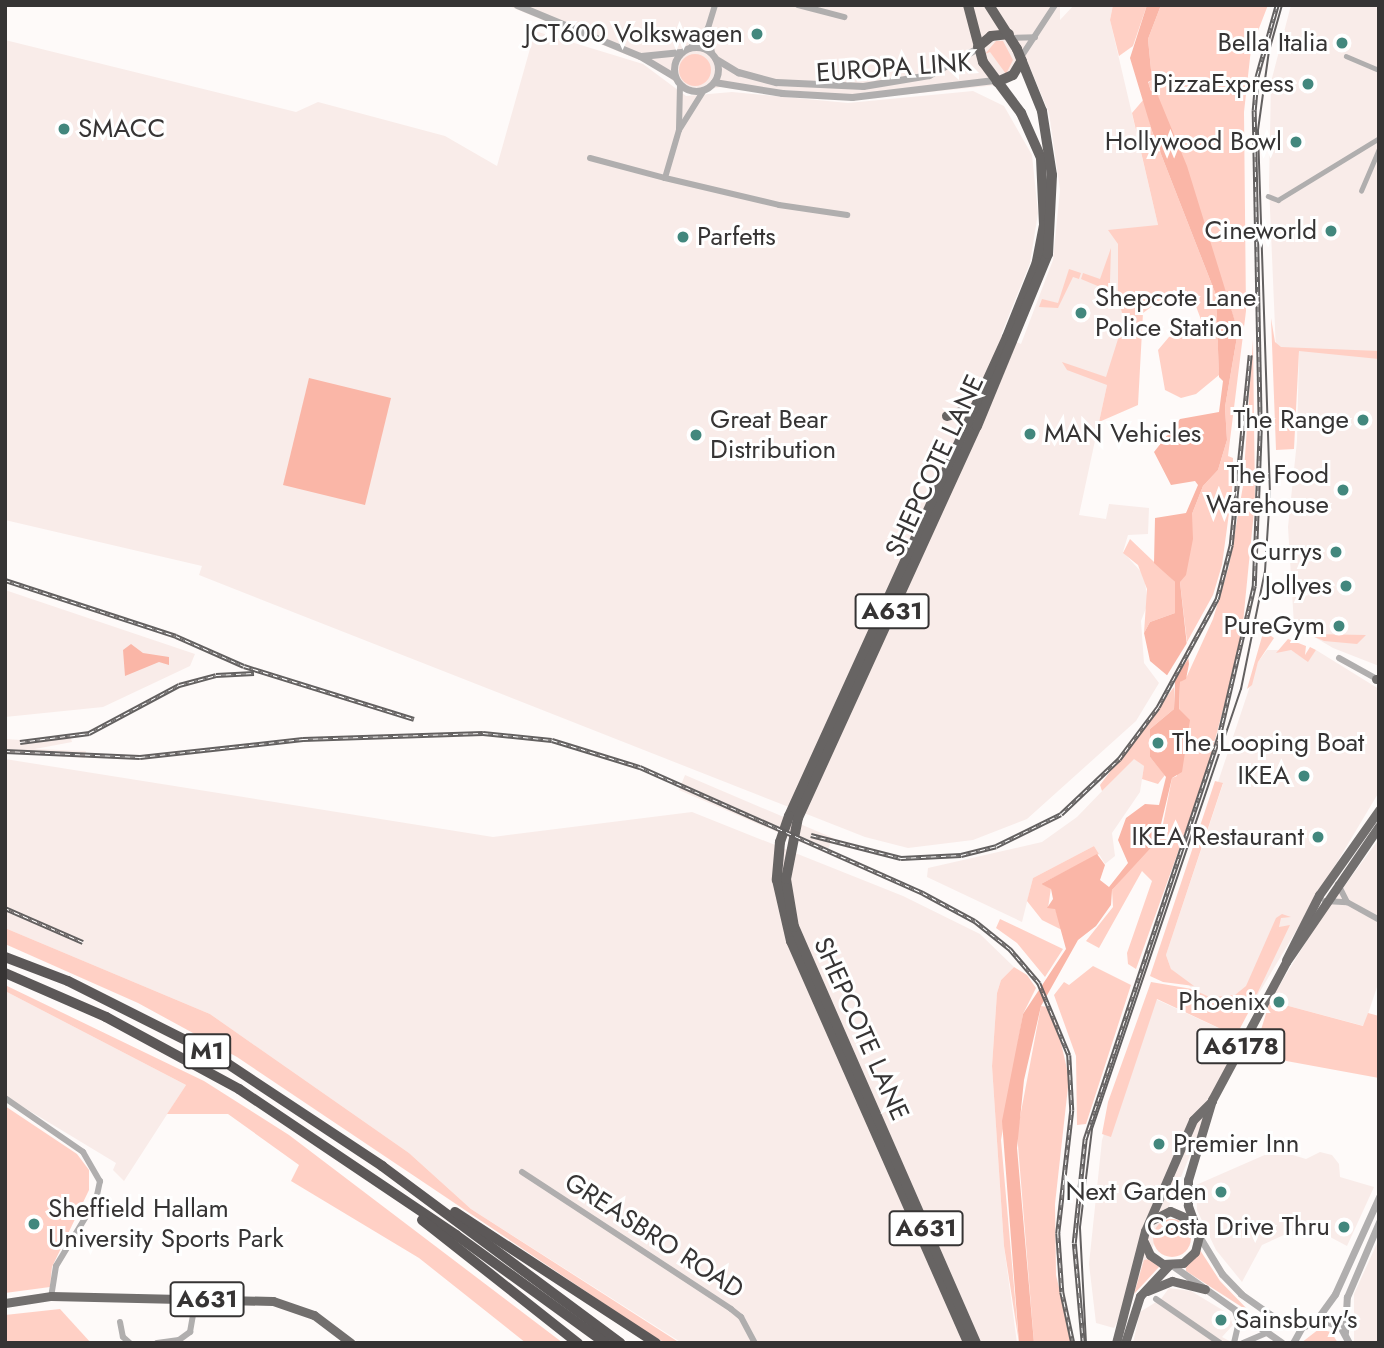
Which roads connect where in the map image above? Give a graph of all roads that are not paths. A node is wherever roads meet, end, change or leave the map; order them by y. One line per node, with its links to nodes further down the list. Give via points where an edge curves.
1 (517, 5): 14 (street)
2 (715, 5): 8 (street)
3 (798, 5): 7 (street)
4 (968, 5): 12 (highway, SHEPCOTE LANE)
5 (989, 5): 9 (highway, SHEPCOTE LANE)
6 (1055, 5): 10 (street)
7 (844, 17)
8 (708, 28): 11 (street); 15 (street)
9 (1010, 36): 10 (street); 12 (highway, via 992,36); 17 (highway, SHEPCOTE LANE)
10 (1035, 37): 17 (street)
11 (691, 47): 13 (street); 15 (street)
12 (978, 48): 15 (street, EUROPA LINK, via 929,75 863,86 776,82 738,72); 20 (highway, SHEPCOTE LANE)
13 (682, 52): 14 (street); 19 (street, via 675,64)
14 (640, 56): 19 (street)
15 (714, 56): 21 (street)
16 (1346, 56): 18 (street)
17 (1021, 59): 20 (highway, via 1013,75); 25 (highway, SHEPCOTE LANE / A631)
18 (1379, 70)
19 (675, 77): 22 (street)
20 (996, 81): 21 (street, EUROPA LINK, via 852,97 791,94); 24 (highway, SHEPCOTE LANE / A631)
21 (714, 82): 23 (street)
22 (680, 85): 23 (street, via 691,91); 26 (street)
23 (704, 90): 26 (street)
24 (1018, 108): 25 (highway); 30 (highway, SHEPCOTE LANE / A631)
25 (1042, 111): 30 (highway, SHEPCOTE LANE / A631)
26 (678, 130): 31 (street)
27 (1379, 138): 33 (street, via 1278,200)
28 (1379, 149): 32 (street)
29 (590, 158): 31 (street)
30 (1047, 176): 35 (highway, SHEPCOTE LANE / A631, via 1044,225 1032,279); 37 (highway, SHEPCOTE LANE / A631, via 1048,254)
31 (665, 178): 34 (street, via 779,205)
32 (1361, 191)
33 (1268, 196)
34 (847, 215)
35 (975, 408): 36 (highway); 37 (highway, SHEPCOTE LANE / A631)
36 (947, 416)
37 (971, 428): 85 (highway, SHEPCOTE LANE / A631, via 789,816 780,842 777,880 791,941); 86 (highway, SHEPCOTE LANE / A631, via 798,818 786,879 794,927)
38 (1339, 659): 39 (street)
39 (1378, 679)
40 (1379, 810): 47 (main road, A6178, via 1319,895)
41 (1379, 826): 42 (main road, A6178)
42 (1337, 883): 43 (main road, A6178); 44 (street)
43 (1324, 901): 44 (street); 47 (main road, A6178)
44 (1347, 902): 45 (street)
45 (1379, 920)
46 (5, 957): 53 (highway, M1, via 68,981 213,1054)
47 (1286, 962): 50 (main road, A6178)
48 (5, 973): 51 (highway, M1, via 168,1048)
49 (5, 1098): 65 (street, via 83,1152 100,1181 96,1200 56,1266)
50 (1212, 1100): 56 (main road, A6178, via 1189,1172); 57 (main road, A6178, via 1193,1120)
51 (361, 1169): 80 (highway, M1); 81 (highway, M1)
52 (522, 1172): 84 (street, GREASBRO ROAD, via 731,1309 741,1317)
53 (393, 1174): 82 (highway, M1); 83 (highway)
54 (1378, 1200): 55 (street)
55 (1375, 1210): 62 (street)
56 (1191, 1220): 57 (main road, via 1170,1211); 60 (main road, A6178)
57 (1150, 1221): 61 (main road, A6178)
58 (1379, 1222): 59 (street)
59 (1375, 1230): 62 (street); 74 (street, via 1347,1297)
60 (1199, 1236): 63 (main road, A6178, via 1192,1256); 73 (street, via 1222,1274 1241,1294 1278,1320)
61 (1144, 1242): 63 (main road, via 1154,1259); 76 (main road, A6178)
62 (1353, 1252): 71 (street, via 1330,1305)
63 (1171, 1266): 64 (street); 66 (main road, A6178)
64 (1205, 1289): 66 (main road, via 1165,1282); 70 (street)
65 (51, 1296): 68 (main road, A631); 69 (main road, A631)
66 (1140, 1296): 76 (main road, A6178)
67 (1156, 1298): 87 (street)
68 (196, 1299): 78 (street, via 190,1332 179,1340); 79 (main road, A631, via 288,1304 314,1315)
69 (5, 1303)
70 (1234, 1309): 75 (street); 88 (street, via 1239,1322)
71 (1317, 1319): 73 (street); 74 (street, via 1333,1322)
72 (120, 1322): 77 (street, via 123,1337)
73 (1302, 1327): 91 (street)
74 (1345, 1332): 92 (street)
75 (1269, 1333): 89 (street); 90 (street)
76 (1121, 1340)
77 (130, 1343)
78 (157, 1343)
79 (351, 1343)
80 (578, 1343)
81 (605, 1343)
82 (620, 1343)
83 (656, 1343)
84 (755, 1343)
85 (968, 1343)
86 (976, 1343)
87 (1220, 1343)
88 (1234, 1343)
89 (1243, 1343)
90 (1282, 1343)
91 (1293, 1343)
92 (1349, 1343)

